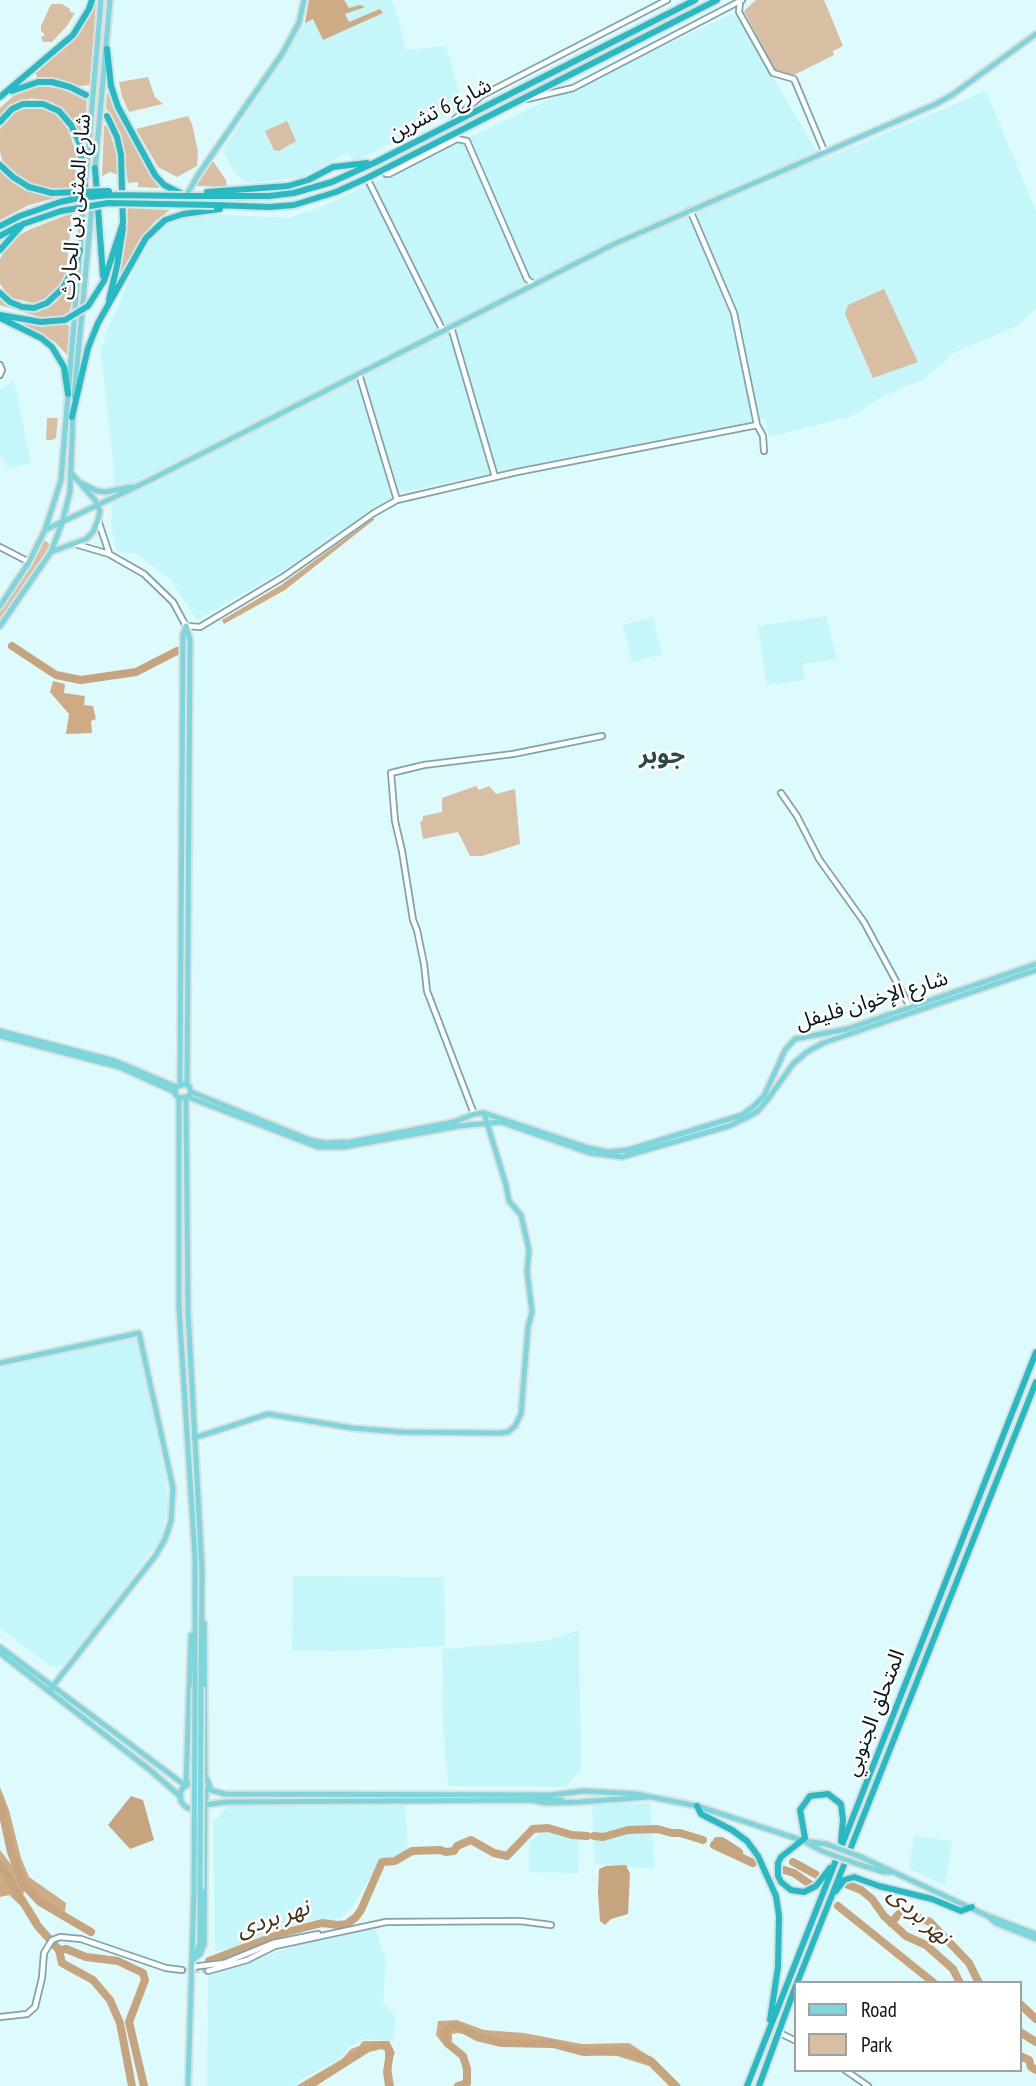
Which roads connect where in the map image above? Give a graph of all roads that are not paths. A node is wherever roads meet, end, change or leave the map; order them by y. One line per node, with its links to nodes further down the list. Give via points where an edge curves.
1 (92, 0): 12 (highway, via 72,35)
2 (102, 0): 23 (main road)
3 (110, 0): 10 (main road, شارع المثنى بن الحارث)
4 (304, 0): 25 (main road, via 299,23 282,54 198,174)
5 (667, 0): 16 (street, via 481,96)
6 (695, 0): 16 (highway, شارع 6 تشرين)
7 (717, 0): 13 (highway, شارع 6 تشرين)
8 (741, 1): 13 (street, via 573,88); 17 (street, via 739,12 773,73 794,79)
9 (1036, 34): 17 (main road, via 952,95)
10 (107, 49): 20 (main road, شارع المثنى بن الحارث); 25 (highway, via 111,86 127,125 155,175 173,191)
11 (86, 95): 12 (highway, via 52,82 38,82)
12 (0, 98)
13 (520, 101): 21 (highway, شارع 6 تشرين)
14 (107, 116): 28 (highway, via 121,155)
15 (0, 122): 23 (highway, via 23,104 43,104 60,111 79,142)
16 (446, 127): 18 (highway, شارع 6 تشرين)
17 (825, 153): 27 (main road)
18 (376, 162): 25 (highway, via 334,167 288,186); 25 (highway, شارع 6 تشرين, via 295,193)
19 (0, 165): 24 (highway, bridge, via 29,187 52,193)
20 (95, 168): 34 (highway); 45 (main road, شارع المثنى بن الحارث)
21 (383, 170): 22 (highway, شارع 6 تشرين); 35 (street, via 389,174 457,139 467,141)
22 (367, 178): 26 (highway, شارع 6 تشرين, via 295,205); 40 (street)
23 (85, 187): 33 (main road)
24 (142, 195): 25 (highway, bridge); 30 (highway, bridge, via 79,198)
25 (189, 196)
26 (238, 206): 29 (highway, شارع 6 تشرين, bridge, via 108,203 61,211); 37 (highway, via 165,220 146,238)
27 (690, 209): 35 (main road); 46 (street, via 734,313)
28 (123, 223): 34 (highway); 37 (highway)
29 (23, 224): 31 (highway, شارع 6 تشرين); 32 (highway)
30 (0, 226)
31 (0, 236)
32 (0, 250)
33 (80, 250): 36 (highway, via 63,288 47,303 22,307); 44 (main road)
34 (104, 281): 38 (highway, bridge, via 88,306 65,320)
35 (533, 284): 39 (main road)
36 (0, 293)
37 (107, 305): 45 (highway, via 88,348)
38 (0, 316): 44 (highway, via 52,347 64,367)
39 (451, 327): 40 (main road); 49 (street)
40 (443, 331): 42 (main road)
41 (0, 365): 43 (street)
42 (359, 374): 51 (main road); 52 (street)
43 (0, 375)
44 (68, 394): 56 (main road, via 61,480)
45 (72, 417): 48 (main road, شارع المثنى بن الحارث)
46 (757, 425): 47 (street); 49 (street)
47 (765, 451)
48 (71, 473): 50 (main road); 55 (main road, شارع المثنى بن الحارث)
49 (495, 477): 52 (street)
50 (77, 481): 51 (main road, via 106,492); 53 (main road)
51 (138, 486): 53 (main road)
52 (397, 500): 64 (street, via 201,627)
53 (98, 505): 54 (main road); 55 (main road)
54 (99, 520): 57 (main road, via 86,539); 60 (street)
55 (62, 523): 56 (main road); 59 (main road, شارع المثنى بن الحارث)
56 (45, 530): 61 (main road)
57 (75, 544): 59 (main road); 60 (street)
58 (0, 547): 61 (street)
59 (51, 552): 63 (main road, شارع المثنى بن الحارث)
60 (109, 554): 64 (street, via 144,574 173,602)
61 (30, 562): 62 (main road)
62 (0, 606)
63 (0, 626)
64 (186, 626): 65 (main road); 66 (main road, via 190,640)
65 (182, 720): 66 (main road); 79 (main road)
66 (189, 721): 78 (main road)
67 (602, 736): 82 (street, via 391,773 395,821 427,990)
68 (781, 793): 71 (street, via 819,859 864,922)
69 (1036, 964): 71 (main road, شارع الإخوان فليفل)
70 (1036, 970): 71 (main road, شارع الإخوان فليفل)
71 (911, 1010): 73 (main road, شارع الإخوان فليفل)
72 (0, 1034): 79 (main road, via 45,1044)
73 (831, 1036): 74 (main road, شارع الإخوان فليفل); 76 (main road, شارع الإخوان فليفل)
74 (798, 1038): 75 (main road, شارع الإخوان فليفل); 76 (main road, via 805,1041)
75 (787, 1045): 77 (main road, via 789,1055); 86 (main road, شارع الإخوان فليفل, via 770,1086 754,1106)
76 (807, 1052): 77 (main road, شارع الإخوان فليفل)
77 (799, 1059): 86 (main road, شارع الإخوان فليفل, via 754,1114)
78 (187, 1085): 79 (main road); 80 (main road)
79 (177, 1088): 80 (main road)
80 (186, 1097): 85 (main road, شارع الإخوان فليفل, via 309,1143 337,1148); 90 (main road); 92 (main road, via 179,1307 195,1559)
81 (484, 1113): 82 (main road, شارع الإخوان فليفل); 83 (main road); 86 (main road, شارع الإخوان فليفل, via 608,1152)
82 (472, 1114): 84 (main road); 85 (main road, شارع الإخوان فليفل)
83 (486, 1125): 84 (main road, شارع الإخوان فليفل); 86 (main road, شارع الإخوان فليفل, via 509,1124 611,1157 637,1154); 90 (main road, via 509,1201 521,1215 529,1251 532,1312 521,1414 515,1426 499,1433 388,1432 268,1414)
84 (470, 1126): 85 (main road, شارع الإخوان فليفل)
85 (398, 1135)
86 (673, 1141)
87 (1036, 1352): 102 (highway, المتحلق الجنوبي)
88 (0, 1363): 96 (main road, via 139,1333 173,1488 171,1521 156,1555)
89 (1036, 1382): 112 (highway, المتحلق الجنوبي)
90 (194, 1438): 91 (main road)
91 (201, 1597): 95 (main road); 101 (main road, via 205,1775)
92 (194, 1611): 95 (main road); 97 (main road)
93 (0, 1647): 96 (main road)
94 (0, 1653): 96 (main road)
95 (198, 1687): 117 (main road, bridge, via 200,1942)
96 (51, 1688): 98 (main road); 103 (main road)
97 (187, 1769): 98 (main road); 99 (main road)
98 (175, 1778): 99 (main road)
99 (186, 1786): 100 (main road); 103 (main road)
100 (203, 1788): 101 (main road); 105 (main road)
101 (214, 1793): 104 (main road, via 551,1795 591,1791)
102 (862, 1793): 107 (highway, via 851,1808); 109 (highway, المتحلق الجنوبي)
103 (181, 1797): 105 (main road, via 190,1808)
104 (648, 1797): 105 (main road, via 568,1803); 106 (main road)
105 (205, 1805): 117 (main road, via 204,1945)
106 (697, 1806): 108 (main road); 125 (highway, via 701,1814 747,1841 776,1896 778,1968)
107 (843, 1807): 108 (highway, via 828,1794 816,1793 806,1799 799,1816); 109 (highway)
108 (804, 1841): 110 (highway, via 785,1852 778,1863 778,1876 785,1887 804,1892 816,1886); 111 (main road, bridge, via 858,1864); 111 (main road, bridge, via 826,1843)
109 (839, 1853): 110 (highway, المتحلق الجنوبي)
110 (835, 1861): 125 (highway, المتحلق الجنوبي)
111 (893, 1872): 113 (main road)
112 (830, 1902): 113 (highway, via 842,1881 855,1877 961,1911); 121 (highway, المتحلق الجنوبي)
113 (972, 1908): 116 (main road)
114 (551, 1925): 115 (street, via 386,1922)
115 (336, 1933): 118 (street, via 273,1943 224,1963); 120 (street, via 275,1946)
116 (1036, 1936)
117 (193, 1960): 118 (main road)
118 (192, 1967): 128 (main road)
119 (182, 1970): 123 (street, via 80,1938 60,1937 46,1949 36,2007 27,2014)
120 (208, 1971)
121 (798, 1981)
122 (794, 1991): 124 (highway, المتحلق الجنوبي)
123 (0, 2017)
124 (777, 2031): 126 (street); 130 (highway, المتحلق الجنوبي)
125 (766, 2037): 129 (highway, المتحلق الجنوبي)
126 (794, 2040)
127 (848, 2072): 131 (street)
128 (188, 2086)
129 (747, 2086)
130 (758, 2086)
131 (868, 2086)

